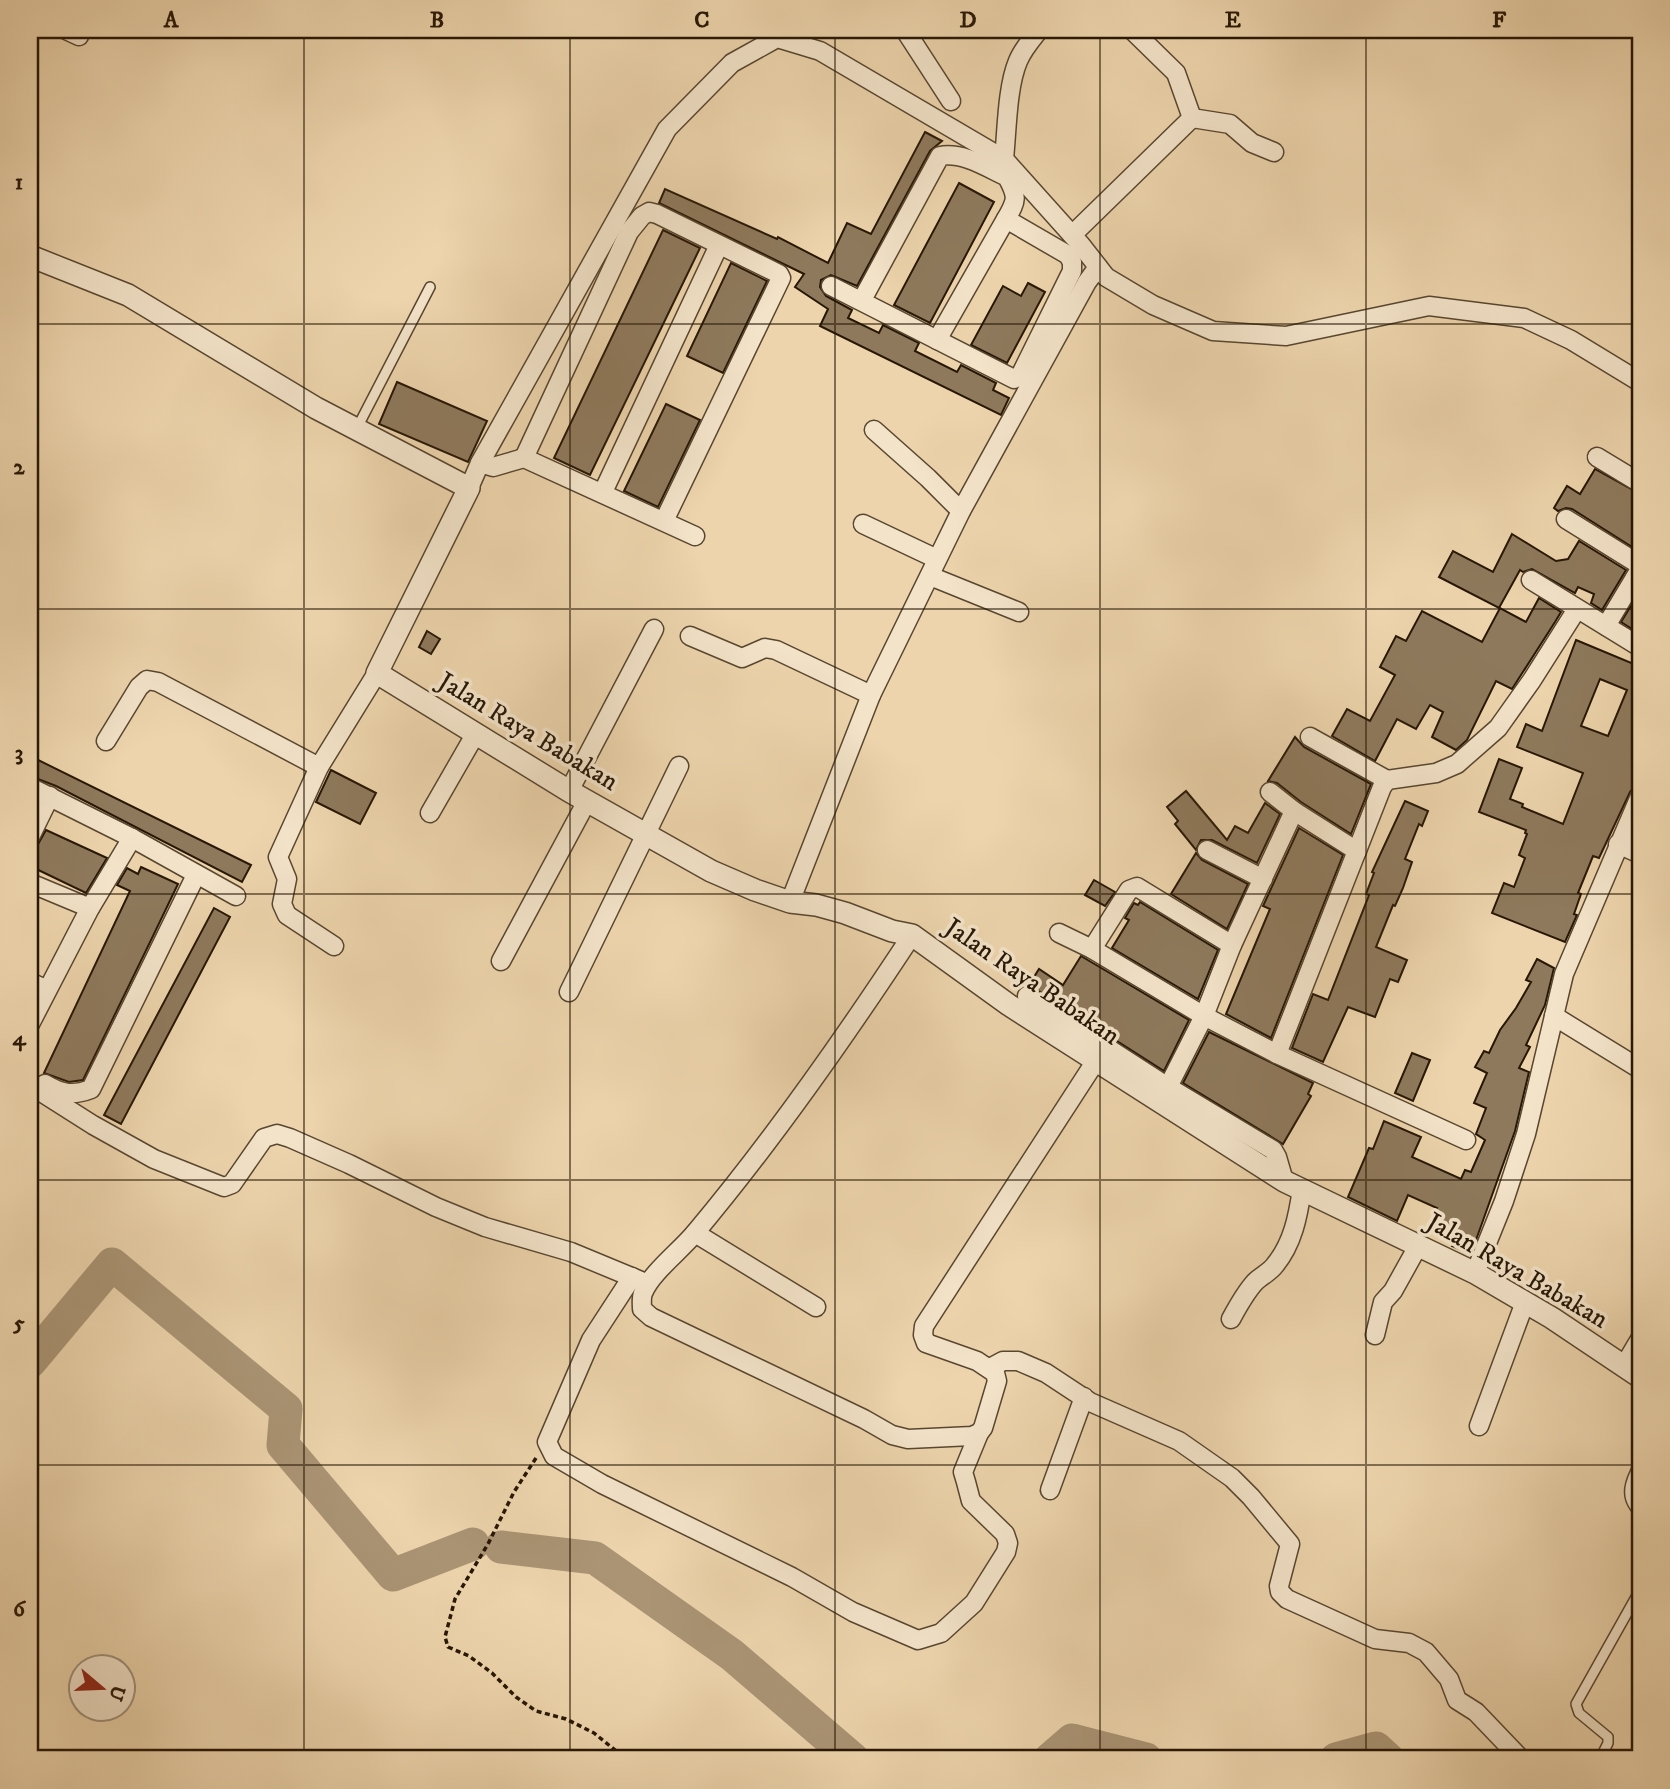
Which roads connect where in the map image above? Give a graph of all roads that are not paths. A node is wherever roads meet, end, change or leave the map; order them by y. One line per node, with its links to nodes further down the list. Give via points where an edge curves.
1 (905, 30): 5 (street)
2 (1039, 30): 8 (street, via 1017,63)
3 (1132, 30): 6 (street, via 1177,73)
4 (771, 34): 8 (street, via 820,51); 23 (street, via 732,63 667,129)
5 (951, 101)
6 (1192, 118): 7 (street, via 1230,124 1252,144); 10 (street)
7 (1273, 152)
8 (1004, 159): 10 (street)
9 (1006, 219): 13 (street); 16 (street, via 1016,196 1007,177 962,157 940,156); 17 (street)
10 (1072, 235): 13 (street)
11 (719, 245): 22 (street, via 657,214 642,216 629,232); 26 (street); 29 (street, via 779,274 780,282)
12 (30, 256): 19 (street, via 128,295)
13 (1086, 261): 17 (street, via 1072,271 1016,379); 18 (street, via 1153,305 1213,331 1286,336 1429,306 1524,318); 27 (street, via 1087,282)
14 (429, 286): 19 (lane)
15 (831, 286): 16 (street)
16 (862, 300): 17 (street)
17 (937, 340)
18 (1640, 382)
19 (357, 429): 25 (street)
20 (874, 430): 27 (street)
21 (1597, 457): 24 (street)
22 (524, 458): 23 (street, via 493,467); 26 (street)
23 (480, 463): 25 (street)
24 (1640, 483)
25 (469, 488): 42 (street)
26 (603, 492): 29 (street)
27 (961, 511): 32 (street)
28 (1566, 519): 33 (street)
29 (664, 521): 31 (street)
30 (863, 524): 32 (street)
31 (695, 536)
32 (937, 559): 34 (street)
33 (1640, 567): 38 (street)
34 (930, 576): 37 (street); 43 (street)
35 (1531, 580): 36 (street)
36 (1577, 609): 38 (street); 49 (street, via 1498,728 1457,764 1436,773)
37 (1019, 612)
38 (1606, 626): 41 (street)
39 (654, 629): 53 (street)
40 (690, 636): 43 (street, via 742,658 765,648 776,650)
41 (1640, 647)
42 (377, 673): 44 (street, Jalan Raya Babakan); 47 (street)
43 (871, 695): 68 (street)
44 (476, 733): 53 (street, Jalan Raya Babakan); 56 (street)
45 (1310, 737): 49 (street)
46 (106, 741): 47 (street, via 139,687 146,680 158,681)
47 (319, 766): 73 (street, via 278,857 286,879 282,904 287,915)
48 (679, 766): 57 (street)
49 (1387, 780): 62 (street)
50 (30, 787): 52 (street)
51 (1270, 792): 55 (street)
52 (50, 796): 58 (street); 59 (street)
53 (578, 796): 57 (street, Jalan Raya Babakan); 75 (street)
54 (1640, 796): 60 (street)
55 (1294, 811): 62 (street); 65 (street)
56 (430, 813)
57 (646, 835): 68 (street, Jalan Raya Babakan, via 711,871); 78 (street)
58 (30, 837)
59 (132, 838): 64 (street); 69 (street)
60 (1618, 844): 63 (street); 81 (street, via 1564,974)
61 (1207, 850): 65 (street)
62 (1357, 850): 83 (street)
63 (1640, 854)
64 (196, 874): 67 (street); 86 (street, via 91,1089 76,1095 57,1091)
65 (1263, 879): 72 (street)
66 (30, 883): 69 (street)
67 (236, 896)
68 (790, 902): 71 (street, Jalan Raya Babakan, via 816,905)
69 (90, 908): 77 (street)
70 (1059, 933): 74 (street)
71 (912, 935): 84 (street, Jalan Raya Babakan); 91 (street, via 850,1030)
72 (1232, 945): 74 (street, via 1133,887); 80 (street)
73 (334, 946)
74 (1092, 949): 80 (street)
75 (500, 961)
76 (30, 982): 77 (street)
77 (47, 990): 82 (street)
78 (569, 992)
79 (1027, 996): 88 (street)
80 (1204, 1016): 83 (street); 88 (street)
81 (1554, 1016): 85 (street); 93 (street, via 1526,1134)
82 (30, 1024)
83 (1277, 1054): 89 (street)
84 (1097, 1059): 90 (street, Jalan Raya Babakan); 100 (street, via 924,1326 926,1343)
85 (1640, 1069)
86 (30, 1076)
87 (30, 1085): 94 (street, via 154,1159 224,1187 232,1184 264,1138 277,1134 485,1227 571,1252)
88 (1168, 1087): 90 (street, via 1273,1150)
89 (1466, 1140)
90 (1293, 1185): 92 (street, Jalan Raya Babakan); 97 (street, via 1297,1220 1286,1250 1243,1297)
91 (695, 1233): 94 (street); 96 (street)
92 (1418, 1246): 93 (street, Jalan Raya Babakan); 98 (street, via 1383,1302)
93 (1475, 1273): 95 (street, Jalan Raya Babakan)
94 (640, 1281): 104 (street, via 642,1309 651,1317 892,1435 908,1439); 104 (street, via 591,1339 547,1442 554,1455 853,1612 918,1640 941,1633 974,1603 1006,1552 1004,1534 971,1501 963,1472)
95 (1525, 1302): 101 (street, Jalan Raya Babakan); 103 (street)
96 (816, 1307)
97 (1231, 1319)
98 (1375, 1335)
99 (1640, 1339): 101 (street)
100 (990, 1368): 102 (street, via 1003,1361 1018,1361); 104 (street, via 997,1381)
101 (1632, 1372)
102 (1084, 1397): 106 (street); 110 (street, via 1179,1441 1232,1478 1290,1544 1279,1586 1287,1599 1375,1639 1409,1643 1426,1652 1449,1679 1457,1700 1476,1712)
103 (1479, 1426)
104 (979, 1433)
105 (1640, 1463): 107 (lane, via 1629,1485 1631,1503)
106 (1050, 1490)
107 (1640, 1513)
108 (1640, 1590): 111 (lane, via 1576,1704 1579,1713 1608,1737)
109 (1640, 1758): 112 (street)
110 (1521, 1759)
111 (1600, 1759)
112 (1634, 1759)

